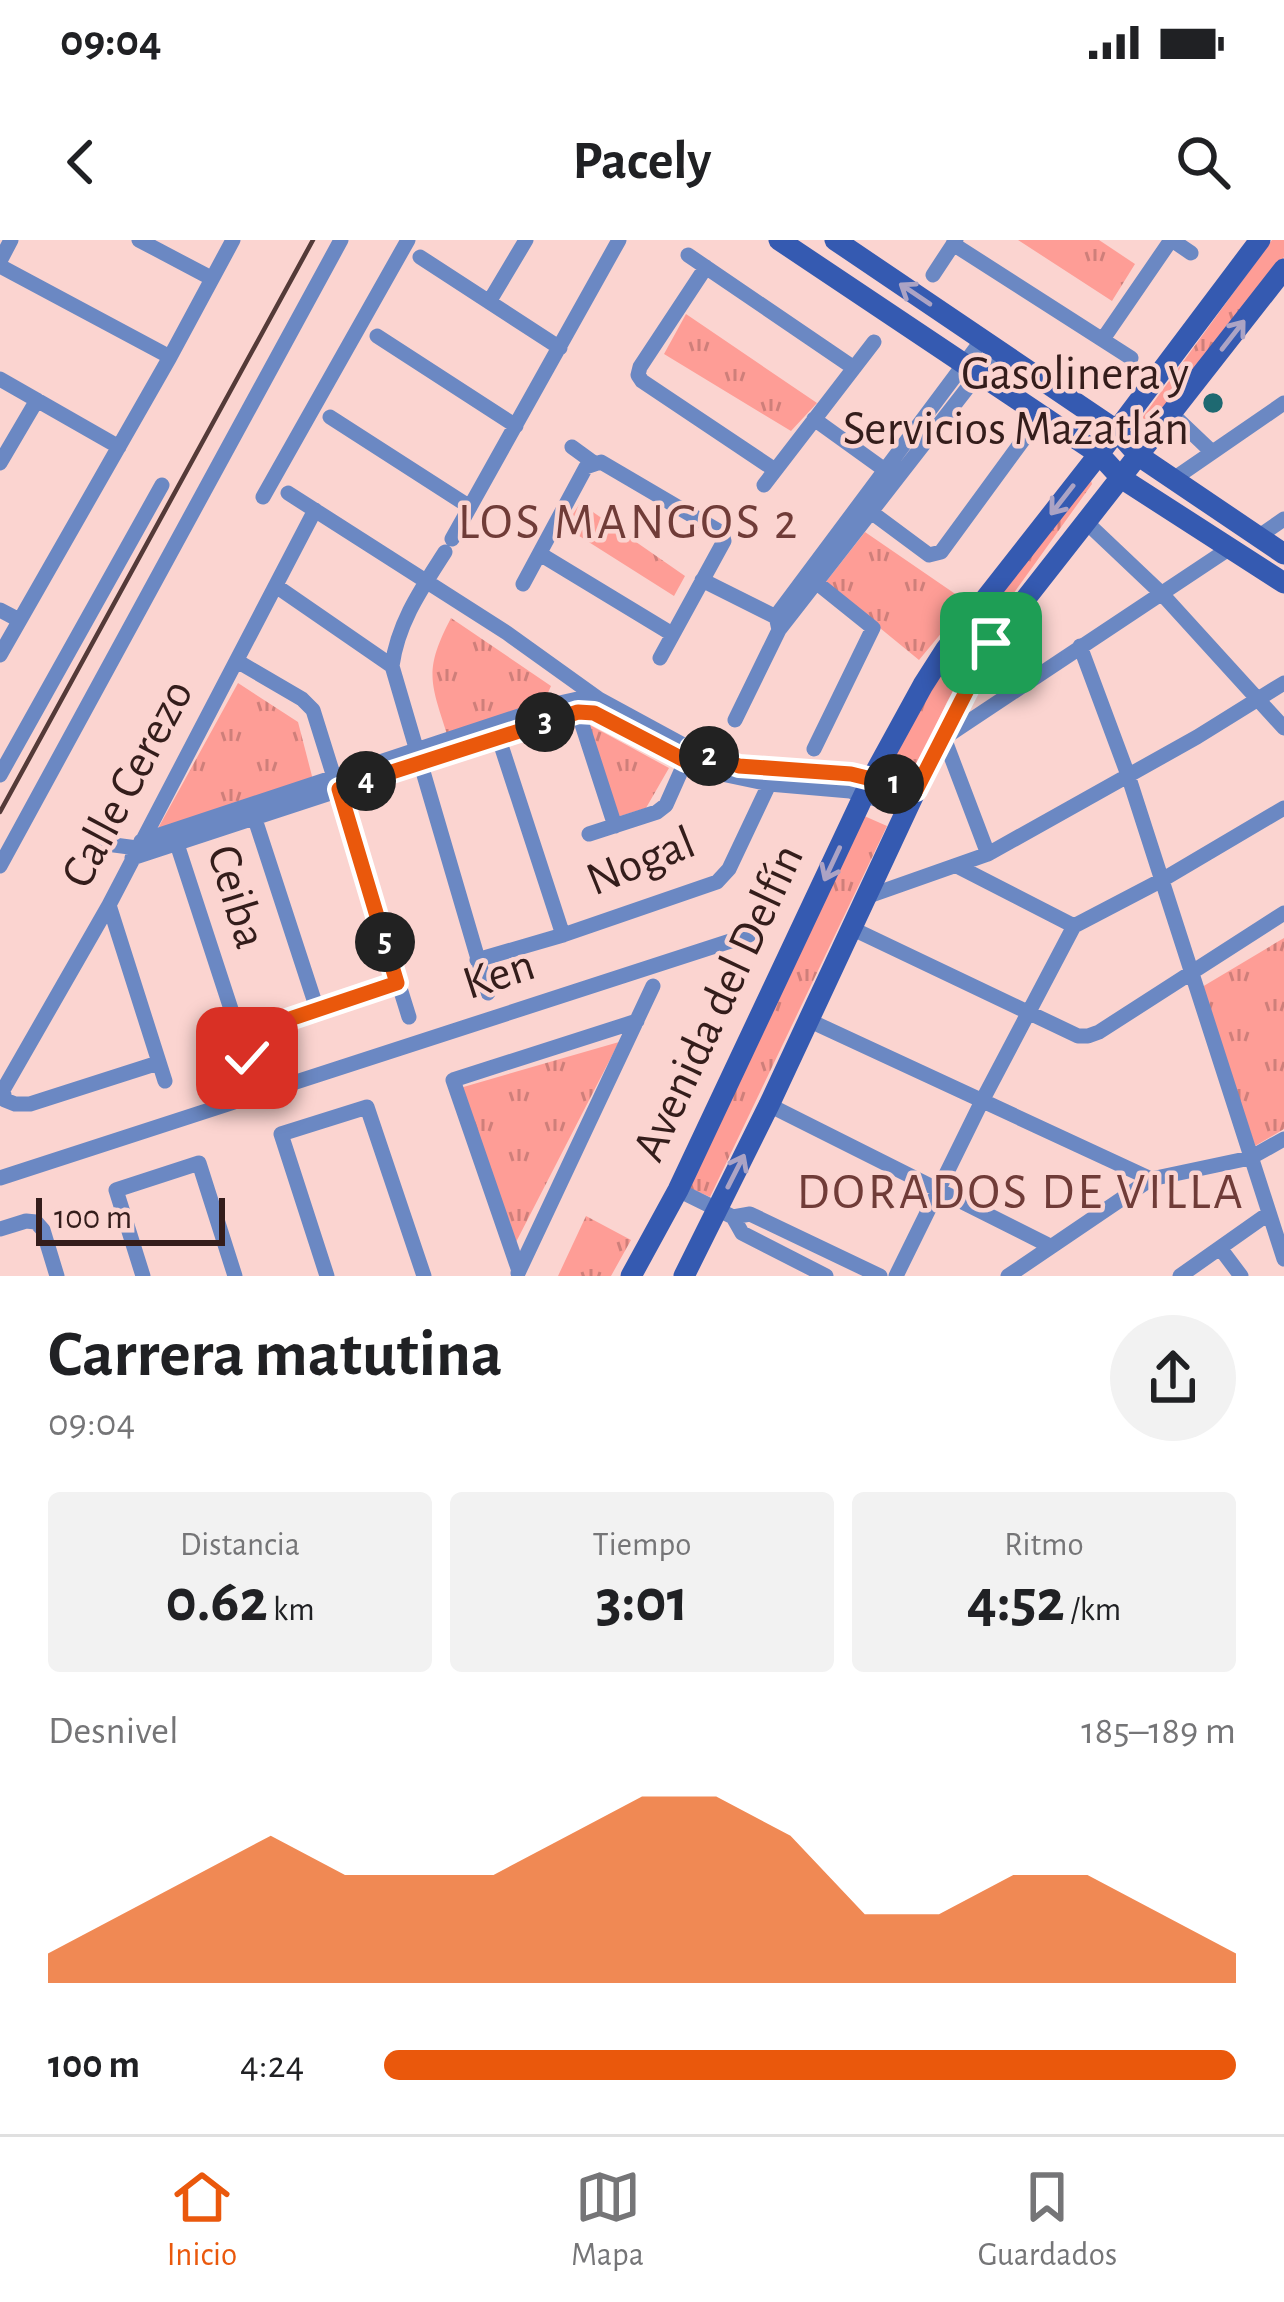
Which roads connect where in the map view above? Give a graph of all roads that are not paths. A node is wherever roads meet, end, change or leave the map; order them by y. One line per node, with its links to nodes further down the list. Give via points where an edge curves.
1 (11, 240): 16 (street)
2 (139, 240): 20 (street)
3 (232, 240): 20 (street)
4 (341, 240): 104 (street)
5 (408, 240): 52 (street)
6 (526, 240): 21 (street)
7 (620, 240): 26 (street)
8 (779, 240): 29 (street)
9 (835, 240): 25 (street, one-way to 9)
10 (1171, 240): 13 (street); 23 (street)
11 (1260, 240): 38 (street, Avenida del Delfín)
12 (955, 242): 18 (street); 23 (street)
13 (1191, 253)
14 (688, 255): 17 (street)
15 (420, 257): 21 (street)
16 (0, 263): 27 (street)
17 (706, 267): 30 (street); 36 (street, via 640,367 642,381 769,477)
18 (933, 275)
19 (1282, 277): 34 (street, Avenida del Delfín, one-way to 19)
20 (211, 278): 27 (street)
21 (489, 302): 26 (street)
22 (377, 336): 37 (street)
23 (1103, 339): 28 (street)
24 (874, 342): 30 (street)
25 (989, 345): 29 (street); 38 (street)
26 (560, 348): 37 (street)
27 (170, 357): 40 (street)
28 (1131, 358)
29 (972, 367): 43 (street); 47 (street)
30 (854, 368): 36 (street)
31 (0, 379): 32 (street)
32 (37, 400): 40 (street); 46 (street)
33 (1284, 404): 42 (street)
34 (1172, 413): 42 (street); 44 (street, Avenida del Delfín)
35 (330, 417): 53 (street)
36 (814, 419): 47 (street)
37 (516, 426): 53 (street)
38 (1116, 430): 43 (street, Avenida del Delfín); 44 (street)
39 (1023, 440): 54 (street, via 941,552 929,554)
40 (119, 447): 70 (street)
41 (572, 447): 45 (street)
42 (1212, 452): 49 (street)
43 (1099, 454): 48 (street); 94 (street, Avenida del Delfín, one-way to 94, via 946,649)
44 (1139, 456): 48 (street, Avenida del Delfín); 49 (street)
45 (594, 463): 60 (street); 63 (street, via 722,533)
46 (0, 464)
47 (890, 474): 54 (street)
48 (1121, 478): 57 (street, Avenida del Delfín); 59 (street)
49 (1175, 478): 58 (street)
50 (162, 485): 90 (street)
51 (288, 493): 55 (street)
52 (263, 497)
53 (470, 507): 64 (street)
54 (865, 508): 62 (street)
55 (315, 510): 64 (street); 67 (street, Calle Cerezo)
56 (1284, 519): 58 (street)
57 (1086, 522): 68 (street); 86 (street, Avenida del Delfín, via 991,643)
58 (1258, 537): 61 (street)
59 (1229, 548): 65 (street); 68 (street)
60 (540, 554): 66 (street); 72 (street)
61 (1284, 554)
62 (811, 578): 71 (street); 87 (street, via 873,628)
63 (702, 580): 71 (street); 72 (street)
64 (426, 581): 77 (street); 78 (street)
65 (1284, 583)
66 (523, 584)
67 (276, 586): 76 (street, Calle Cerezo); 77 (street)
68 (1162, 594): 73 (street); 80 (street)
69 (0, 610): 70 (street)
70 (19, 620): 74 (street)
71 (780, 623): 83 (street)
72 (672, 634): 75 (street)
73 (1080, 646): 86 (street); 91 (street)
74 (0, 656)
75 (660, 658)
76 (237, 661): 93 (street, via 313,710); 102 (street, Calle Cerezo)
77 (392, 666): 89 (street)
78 (556, 668): 81 (street); 82 (street)
79 (1284, 683): 80 (street)
80 (1257, 699): 84 (street); 91 (street)
81 (555, 704): 82 (street, via 581,698); 85 (street)
82 (590, 708): 85 (street); 88 (street); 98 (street)
83 (735, 720)
84 (1284, 728)
85 (496, 731): 89 (street); 112 (street)
86 (944, 738): 95 (street, Avenida del Delfín); 103 (street)
87 (814, 749)
88 (688, 755): 92 (street); 98 (street, via 666,805)
89 (419, 756): 93 (street); 114 (street)
90 (0, 775)
91 (1128, 775): 103 (street); 106 (street)
92 (773, 777): 94 (street, via 831,772); 112 (street, Nogal, via 718,882)
93 (337, 783): 97 (street); 116 (street)
94 (868, 787): 95 (street); 136 (street, Avenida del Delfín, one-way to 136)
95 (912, 800): 107 (street, Avenida del Delfín)
96 (1284, 808): 106 (street)
97 (252, 810): 100 (street); 119 (street)
98 (614, 826): 99 (street)
99 (589, 834)
100 (176, 835): 102 (street); 124 (street, Ceiba)
101 (98, 843): 102 (street)
102 (137, 849): 108 (street, Calle Cerezo)
103 (988, 854): 105 (street)
104 (0, 866)
105 (957, 866): 107 (street); 110 (street)
106 (1162, 880): 110 (street); 115 (street)
107 (866, 897): 111 (street, Avenida del Delfín)
108 (109, 905): 126 (street); 128 (street, Calle Cerezo)
109 (1284, 913): 115 (street)
110 (1074, 926): 120 (street)
111 (851, 928): 120 (street); 122 (street, Avenida del Delfín)
112 (563, 934): 114 (street, Nogal)
113 (749, 935): 133 (street, Ken)
114 (477, 960): 118 (street)
115 (1192, 971): 120 (street, via 1088,1036); 132 (street)
116 (397, 983): 119 (street); 121 (street)
117 (653, 986): 123 (street)
118 (488, 993)
119 (317, 1010): 124 (street)
120 (1028, 1012): 129 (street)
121 (409, 1017)
122 (808, 1020): 129 (street); 130 (street, Avenida del Delfín)
123 (637, 1021): 143 (street); 143 (street, via 453,1080)
124 (239, 1036): 125 (street, Ceiba)
125 (247, 1058)
126 (158, 1063): 127 (street); 128 (street, via 30,1105 5,1100)
127 (164, 1081)
128 (3, 1090)
129 (982, 1101): 134 (street); 135 (street)
130 (769, 1105): 135 (street); 137 (street, Avenida del Delfín, one-way to 130)
131 (1284, 1138): 132 (street)
132 (1250, 1158): 134 (street); 138 (street)
133 (0, 1178)
134 (1150, 1179): 140 (street)
135 (940, 1189): 140 (street); 153 (street)
136 (678, 1190): 137 (street); 149 (street, Avenida del Delfín)
137 (725, 1213): 150 (street, Avenida del Delfín); 151 (street, via 742,1233); 152 (street, via 750,1214)
138 (1268, 1214): 141 (street); 142 (street)
139 (0, 1229): 144 (street, via 37,1222)
140 (1050, 1246): 154 (street)
141 (1220, 1248): 155 (street); 156 (street)
142 (1284, 1259)
143 (518, 1274)
144 (57, 1276)
145 (143, 1276): 146 (street, via 116,1190 199,1163)
146 (235, 1276)
147 (327, 1276): 148 (street, via 281,1134 367,1107)
148 (424, 1276)
149 (631, 1276)
150 (684, 1276)
151 (826, 1276)
152 (880, 1276)
153 (896, 1276)
154 (1007, 1276)
155 (1180, 1276)
156 (1241, 1276)

